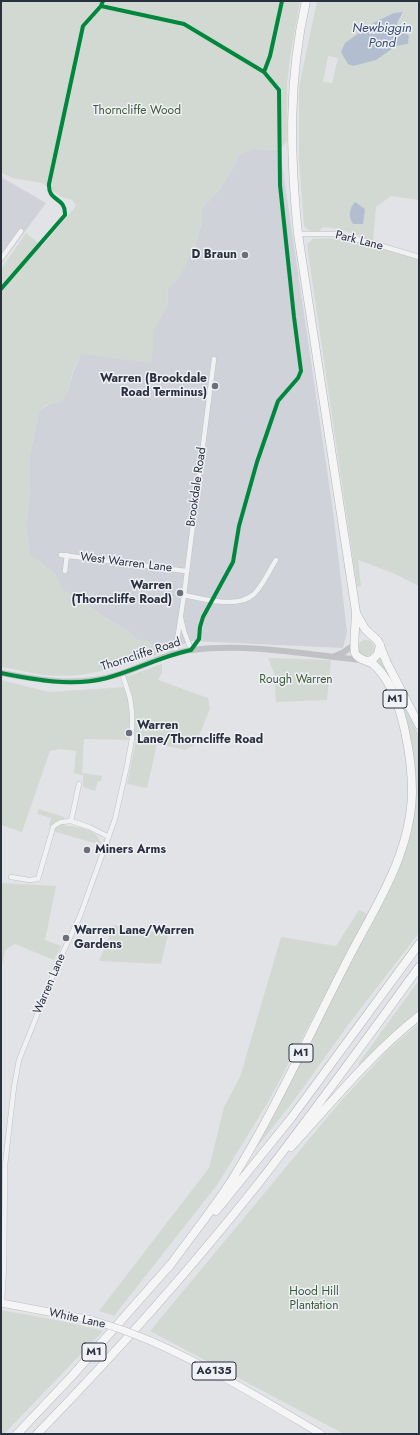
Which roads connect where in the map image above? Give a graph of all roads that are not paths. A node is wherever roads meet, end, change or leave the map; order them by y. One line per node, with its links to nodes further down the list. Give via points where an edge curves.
1 (306, 1): 3 (highway, via 291,103 293,180)
2 (21, 231): 5 (street)
3 (298, 234): 4 (street, Park Lane, via 335,234); 11 (highway)
4 (419, 257)
5 (1, 259)
6 (214, 359): 9 (street, Brookdale Road)
7 (276, 560): 10 (street, via 255,593 243,601 212,600)
8 (65, 571): 9 (street, West Warren Lane, via 64,555)
9 (186, 571): 10 (street, Brookdale Road)
10 (184, 595): 12 (street, Brookdale Road)
11 (356, 612): 13 (highway, via 362,626); 14 (highway)
12 (181, 615): 16 (street, Brookdale Road); 17 (street, Brookdale Road)
13 (371, 635): 14 (highway, via 362,636); 15 (highway, via 376,637)
14 (355, 643): 18 (street); 19 (highway, via 355,652 358,657)
15 (380, 645): 19 (highway, via 378,654 372,660); 22 (highway, M1)
16 (191, 650): 17 (street, Thorncliffe Road); 18 (street, Thorncliffe Road, via 235,648)
17 (175, 654): 21 (street, Thorncliffe Road)
18 (335, 656): 19 (street, Thorncliffe Road)
19 (365, 660): 31 (highway, M1, via 378,668 388,683 400,713 407,741 412,793 406,838 389,882 274,1106 230,1184)
20 (1, 673): 21 (street, Thorncliffe Road, via 60,682 85,682)
21 (122, 673): 25 (street, Warren Lane, via 130,698 132,739 124,782)
22 (419, 725)
23 (80, 784): 24 (street)
24 (71, 821): 25 (street); 26 (street, via 61,822 53,827 38,878 29,880)
25 (109, 837): 32 (street, Warren Lane, via 80,916 57,965 19,1060 5,1165)
26 (11, 877)
27 (419, 944): 31 (highway, M1, via 287,1122)
28 (419, 967): 30 (highway, M1)
29 (419, 1016): 30 (highway, M1, via 358,1072)
30 (258, 1183): 34 (highway, M1, via 154,1307)
31 (169, 1267): 33 (highway, M1)
32 (1, 1303): 35 (main road, White Lane / A6135, bridge, via 92,1320 151,1341 213,1371)
33 (17, 1434)
34 (37, 1434)
35 (321, 1434)

